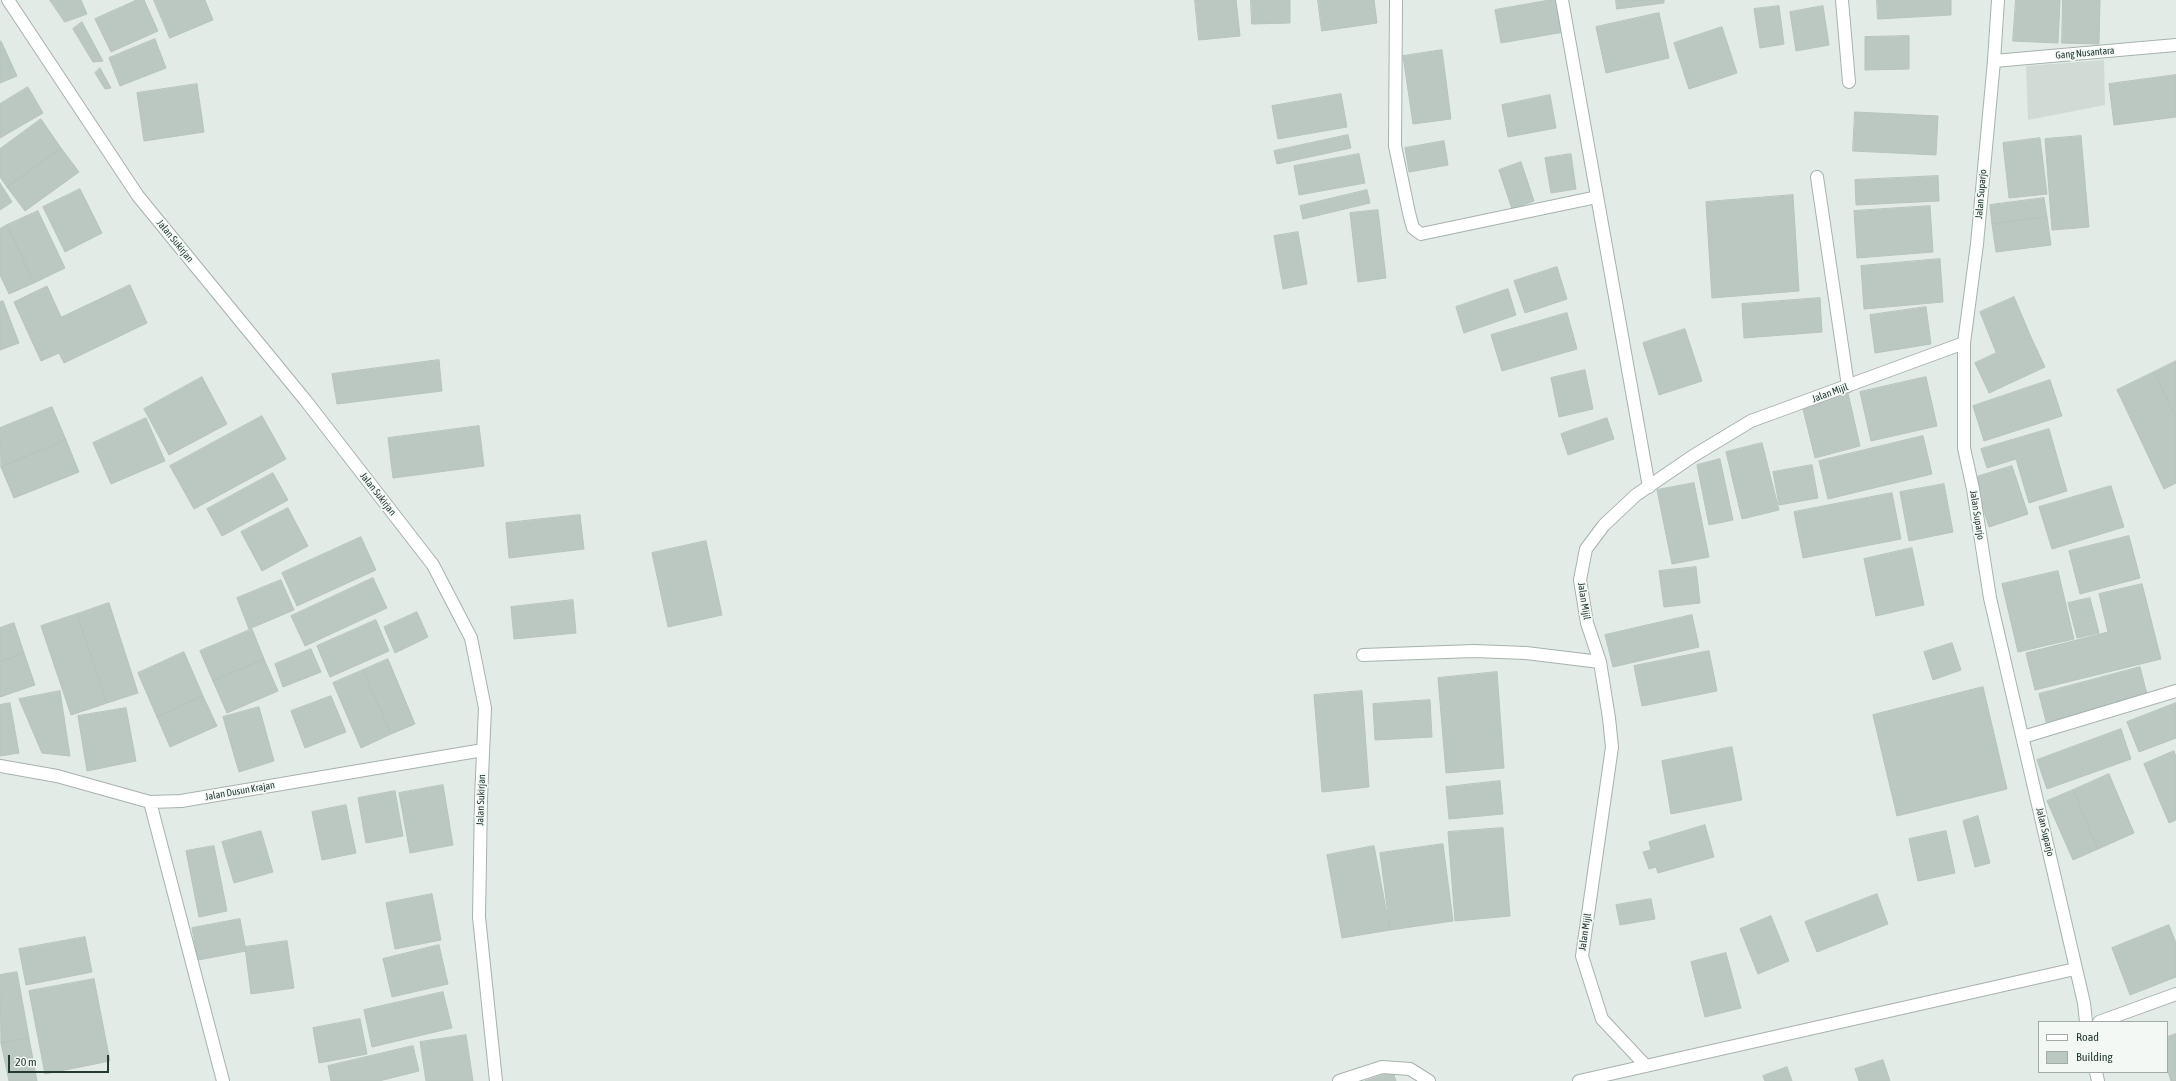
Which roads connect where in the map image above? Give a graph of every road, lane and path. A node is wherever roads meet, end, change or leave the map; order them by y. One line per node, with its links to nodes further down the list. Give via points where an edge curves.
1 (8, 0): 18 (street, Jalan Sukirjan, via 138,196 306,401 433,566 471,638 485,708)
2 (1396, 0): 10 (street, via 1395,146 1414,228 1421,234)
3 (1562, 0): 10 (street)
4 (1842, 0): 8 (street)
5 (1998, 0): 7 (street, Jalan Suparjo)
6 (2176, 45): 7 (street, Gang Nusantara)
7 (1994, 61): 11 (street, Jalan Suparjo, via 1977,244)
8 (1849, 82)
9 (1817, 177): 12 (street)
10 (1597, 196): 13 (street)
11 (1964, 343): 12 (street, Jalan Mijil); 17 (street, Jalan Suparjo, via 1964,448 1990,598)
12 (1848, 386): 13 (street, Jalan Mijil, via 1751,421 1693,456)
13 (1649, 487): 15 (street, Jalan Mijil, via 1636,495 1604,525 1586,549 1580,580 1587,623)
14 (1363, 655): 15 (street, via 1474,650)
15 (1600, 662): 25 (street, Jalan Mijil, via 1612,747 1582,956 1602,1019)
16 (2176, 691): 17 (street)
17 (2023, 737): 21 (street, Jalan Suparjo)
18 (483, 750): 20 (street, Jalan Dusun Krajan, via 181,801); 27 (street, Jalan Sukirjan, via 479,917)
19 (0, 766): 20 (street, Jalan Dusun Krajan, via 57,776)
20 (150, 802): 26 (street)
21 (2076, 969): 23 (street, Jalan Suparjo); 25 (street)
22 (2176, 994): 24 (street)
23 (2086, 1021)
24 (2102, 1021)
25 (1646, 1066): 30 (street)
26 (223, 1081)
27 (496, 1081)
28 (1339, 1081): 29 (street, via 1382,1067 1410,1069)
29 (1429, 1081)
30 (1579, 1081)

